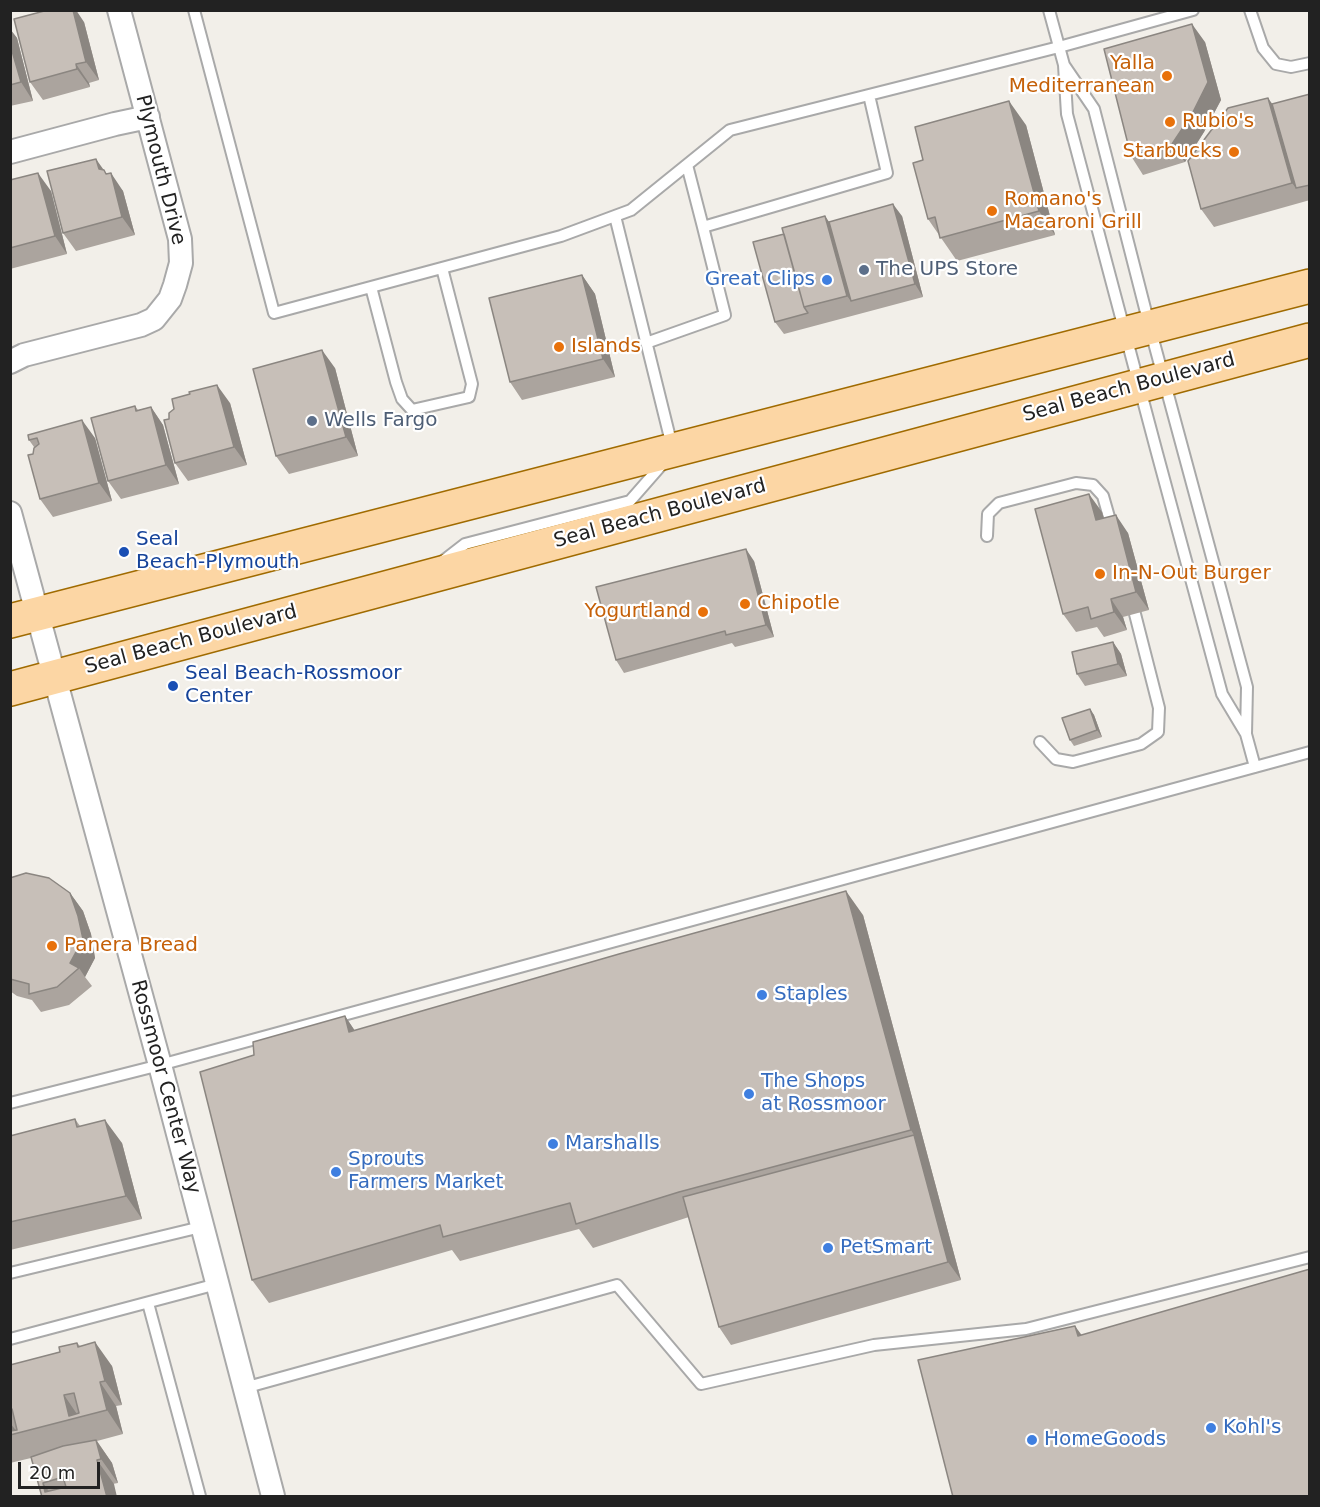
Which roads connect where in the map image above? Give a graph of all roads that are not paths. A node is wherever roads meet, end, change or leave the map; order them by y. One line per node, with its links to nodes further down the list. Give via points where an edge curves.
1 (119, 10): 10 (street, Plymouth Drive)
2 (194, 10): 17 (lane, via 274,313)
3 (1049, 10): 6 (lane)
4 (1193, 10): 6 (lane)
5 (1250, 10): 7 (lane, via 1263,48 1276,64 1291,67)
6 (1059, 47): 8 (lane); 9 (lane)
7 (1310, 63)
8 (1064, 65): 18 (lane, via 1066,114); 18 (lane, via 1094,110)
9 (869, 95): 12 (lane, via 730,130); 14 (lane, via 887,173)
10 (148, 117): 11 (street); 21 (street, Plymouth Drive, via 180,239 181,263 170,299 154,319 141,325)
11 (10, 152)
12 (687, 165): 13 (lane, via 631,210); 14 (lane)
13 (615, 216): 15 (lane, via 561,236); 20 (lane)
14 (703, 227): 20 (lane, via 725,315)
15 (442, 268): 17 (lane); 17 (lane, via 472,384 469,397 412,410 402,399)
16 (1310, 286): 18 (main road)
17 (371, 287)
18 (1137, 331): 22 (lane); 22 (lane); 23 (main road)
19 (1310, 340): 22 (main road, Seal Beach Boulevard)
20 (646, 343): 23 (lane)
21 (10, 362)
22 (1151, 382): 27 (main road, Seal Beach Boulevard); 32 (lane, via 1222,694); 32 (lane, via 1247,687)
23 (673, 450): 27 (lane, via 630,501 465,544); 29 (main road)
24 (10, 513): 29 (street)
25 (987, 536): 26 (lane, via 988,514 999,502 1076,483 1093,485 1103,496)
26 (1114, 537)
27 (418, 579): 30 (main road, Seal Beach Boulevard)
28 (1135, 614): 33 (lane, via 1159,708 1158,732 1141,744 1073,762 1056,759)
29 (24, 617): 30 (street)
30 (54, 678): 31 (main road, Seal Beach Boulevard); 36 (street, Rossmoor Center Way)
31 (10, 689)
32 (1246, 734): 35 (lane)
33 (1040, 742)
34 (1310, 752): 35 (lane)
35 (1255, 767): 36 (lane)
36 (159, 1065): 37 (lane); 38 (street, Rossmoor Center Way)
37 (10, 1103)
38 (201, 1227): 40 (lane); 41 (street, Rossmoor Center Way)
39 (1310, 1257): 44 (lane, via 1026,1329 874,1345 701,1384 617,1285)
40 (10, 1273)
41 (217, 1284): 42 (lane); 44 (street, Rossmoor Center Way)
42 (148, 1303): 43 (lane); 45 (lane)
43 (10, 1339)
44 (244, 1388): 46 (street, Rossmoor Center Way)
45 (200, 1497)
46 (273, 1497)

